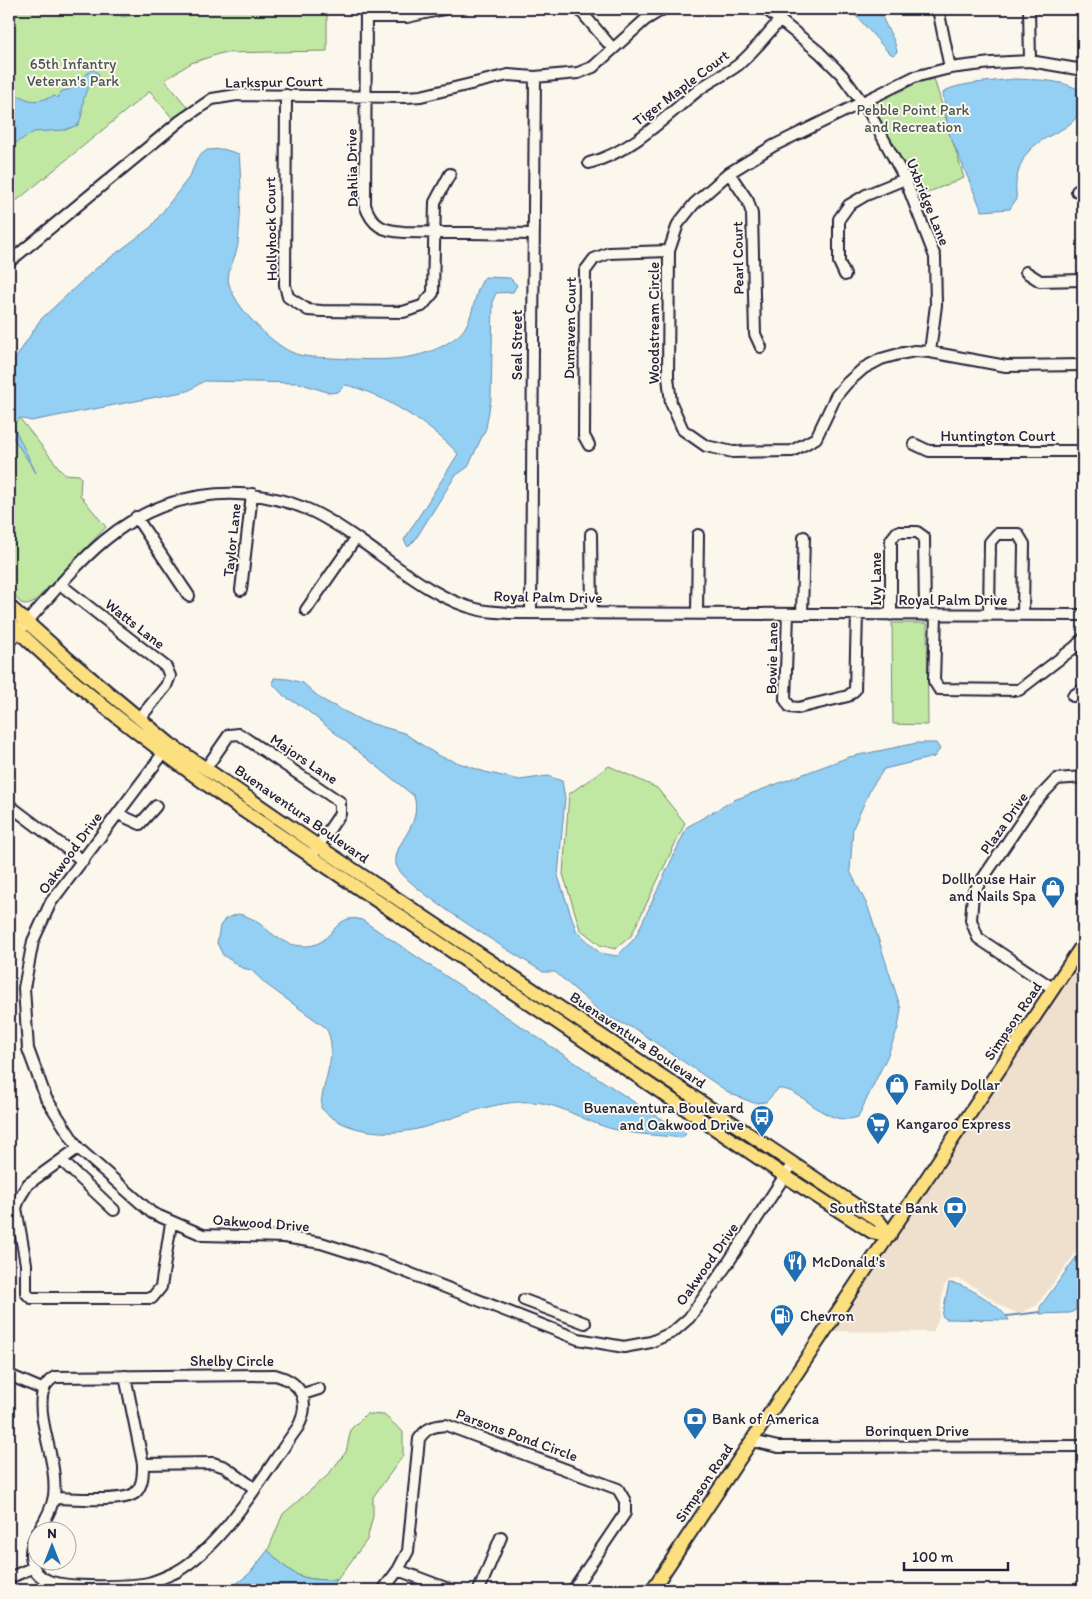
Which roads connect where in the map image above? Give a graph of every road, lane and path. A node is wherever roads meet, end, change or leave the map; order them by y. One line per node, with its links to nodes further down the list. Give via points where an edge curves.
1 (444, 9): 7 (street, via 407,17)
2 (579, 9): 9 (street)
3 (663, 9): 9 (street, Larkspur Court, via 645,20)
4 (766, 9): 8 (street, Uxbridge Lane)
5 (938, 9): 11 (street)
6 (1029, 9): 10 (street)
7 (366, 13): 15 (street, Dahlia Drive)
8 (780, 20): 16 (street, Uxbridge Lane, via 842,75); 17 (street, Tiger Maple Court, via 741,63 701,87 629,146 610,158)
9 (613, 49): 13 (street, Larkspur Court, via 578,73)
10 (1030, 61): 11 (street, Woodstream Circle); 12 (street, Woodstream Circle)
11 (950, 68): 16 (street, Woodstream Circle, via 914,77)
12 (1083, 70)
13 (535, 77): 15 (street, Larkspur Court, via 508,75 490,78 421,96); 22 (street, Seal Street)
14 (286, 95): 15 (street, Larkspur Court); 21 (street, Hollyhock Court, via 284,275 288,297 308,310 322,311 403,312 422,306 433,293); 24 (street, Larkspur Court, via 236,95 212,100 180,121)
15 (366, 96): 21 (street, Dahlia Drive, via 365,206 368,214 373,223 385,231)
16 (860, 102): 18 (street, Woodstream Circle, via 773,146); 20 (street, Uxbridge Lane, via 869,112)
17 (589, 163)
18 (729, 173): 23 (street, Woodstream Circle, via 694,204 678,224); 28 (street, Pearl Court, via 748,201 752,214 755,334)
19 (450, 174): 21 (street, Hollyhock Court, via 435,202)
20 (905, 179): 26 (street, via 866,195 849,206 839,219 839,262); 29 (street, Uxbridge Lane, via 935,257 936,305)
21 (434, 232): 22 (street, Dahlia Drive)
22 (532, 234): 45 (street, Seal Street)
23 (669, 251): 29 (street, Woodstream Circle, via 668,377 671,403 683,430 706,446 733,452 792,451 800,448 816,438 836,396 864,368 899,354); 32 (street, Dunraven Court, via 609,253 594,259 585,271 584,436)
24 (9, 262)
25 (1026, 272): 27 (street, via 1040,281)
26 (845, 275)
27 (1083, 280)
28 (761, 347)
29 (930, 352): 30 (street, Woodstream Circle, via 1006,366)
30 (1083, 365)
31 (914, 444): 33 (street, Huntington Court, via 929,451)
32 (589, 445)
33 (1083, 451)
34 (252, 494): 35 (street, Royal Palm Drive, via 198,496 159,506); 39 (street, Royal Palm Drive, via 308,509); 41 (street, Taylor Lane)
35 (136, 517): 40 (street, Royal Palm Drive, via 103,541); 42 (street)
36 (591, 534): 46 (street)
37 (698, 535): 47 (street)
38 (804, 537): 49 (street)
39 (356, 538): 44 (street); 45 (street, Royal Palm Drive, via 423,585 453,600 479,610)
40 (61, 585): 58 (street, Royal Palm Drive); 63 (street, Watts Lane, via 166,667 170,676 166,686)
41 (241, 590)
42 (189, 596)
43 (9, 606): 58 (main road, Buenaventura Boulevard)
44 (306, 610)
45 (531, 613): 46 (street, Royal Palm Drive)
46 (592, 613): 47 (street, Royal Palm Drive)
47 (696, 614): 48 (street, Royal Palm Drive)
48 (788, 614): 49 (street, Royal Palm Drive); 50 (street, Bowie Lane, via 785,699 790,707 798,708 848,696 856,690)
49 (802, 614): 50 (street, Royal Palm Drive)
50 (857, 614): 52 (street, Royal Palm Drive)
51 (924, 614): 52 (street, Royal Palm Drive); 52 (street, Ivy Lane, via 924,537 917,532 897,532 891,540); 53 (street, Royal Palm Drive)
52 (891, 615)
53 (936, 615): 54 (street, Royal Palm Drive); 59 (street, via 934,681 939,689 1019,690)
54 (989, 615): 55 (street, Royal Palm Drive); 55 (street, via 990,542 997,534 1018,534 1024,544)
55 (1023, 615): 56 (street, Royal Palm Drive)
56 (1083, 615)
57 (9, 622): 58 (main road, Buenaventura Boulevard)
58 (23, 627): 60 (street, Royal Palm Drive); 63 (main road, Buenaventura Boulevard); 64 (main road, Buenaventura Boulevard)
59 (1083, 639)
60 (9, 642)
61 (1083, 689): 62 (street)
62 (1072, 696)
63 (140, 718): 64 (main road, Buenaventura Boulevard)
64 (166, 749): 65 (main road, Buenaventura Boulevard); 69 (street, Oakwood Drive); 70 (main road, Buenaventura Boulevard)
65 (206, 768): 70 (main road, Buenaventura Boulevard); 70 (street, Majors Lane, via 229,735 239,734 340,802 340,814)
66 (1083, 778): 74 (street, Plaza Drive, via 1055,781 1034,803 973,893 970,920 978,938)
67 (156, 806): 69 (street, via 140,824)
68 (12, 809): 71 (street)
69 (118, 814): 71 (street, Oakwood Drive)
70 (314, 851): 72 (main road, Buenaventura Boulevard)
71 (83, 860): 75 (street, Oakwood Drive, via 51,902 44,917 33,941 24,988 28,1049 46,1098)
72 (328, 861): 77 (main road, Buenaventura Boulevard); 78 (main road, Buenaventura Boulevard)
73 (1083, 944): 74 (main road, Simpson Road)
74 (1054, 989): 81 (main road, Simpson Road)
75 (78, 1148): 76 (street); 80 (street, Oakwood Drive, via 152,1213)
76 (62, 1160): 79 (street); 80 (street, via 28,1184 16,1208 26,1264 26,1293 31,1298 152,1298 161,1287)
77 (793, 1163): 78 (street, Oakwood Drive); 81 (main road, Buenaventura Boulevard, via 879,1221)
78 (785, 1176): 80 (street, Oakwood Drive, via 689,1318 673,1332 651,1342 624,1347 578,1339 378,1261 321,1243 284,1237 203,1234); 81 (main road, Buenaventura Boulevard, via 872,1232)
79 (114, 1210)
80 (171, 1223)
81 (890, 1236): 89 (main road, Simpson Road)
82 (524, 1300): 83 (street)
83 (585, 1323)
84 (9, 1375): 87 (street)
85 (125, 1376): 87 (street, Shelby Circle, via 60,1376 50,1380); 88 (street, Shelby Circle, via 275,1374 293,1381); 91 (street)
86 (319, 1389): 88 (street)
87 (44, 1390): 93 (street, via 42,1408 54,1467)
88 (303, 1394): 92 (street, via 304,1414 298,1427)
89 (752, 1441): 90 (street, Borinquen Drive, via 778,1447); 101 (main road, Simpson Road)
90 (1083, 1446)
91 (143, 1464): 92 (street, via 213,1462); 93 (street, via 142,1482 128,1496)
92 (254, 1488): 100 (street, via 224,1531 178,1571 136,1584)
93 (54, 1498): 94 (street)
94 (44, 1522)
95 (501, 1537): 104 (street)
96 (28, 1570): 99 (street)
97 (398, 1570): 102 (street, Parsons Pond Circle); 103 (street); 105 (street, Parsons Pond Circle, via 408,1551 419,1439 424,1431 446,1425 618,1489 625,1501 625,1513)
98 (38, 1572): 100 (street)
99 (9, 1578)
100 (61, 1587)
101 (657, 1589)
102 (383, 1590)
103 (451, 1590)
104 (479, 1590)
105 (574, 1590)

